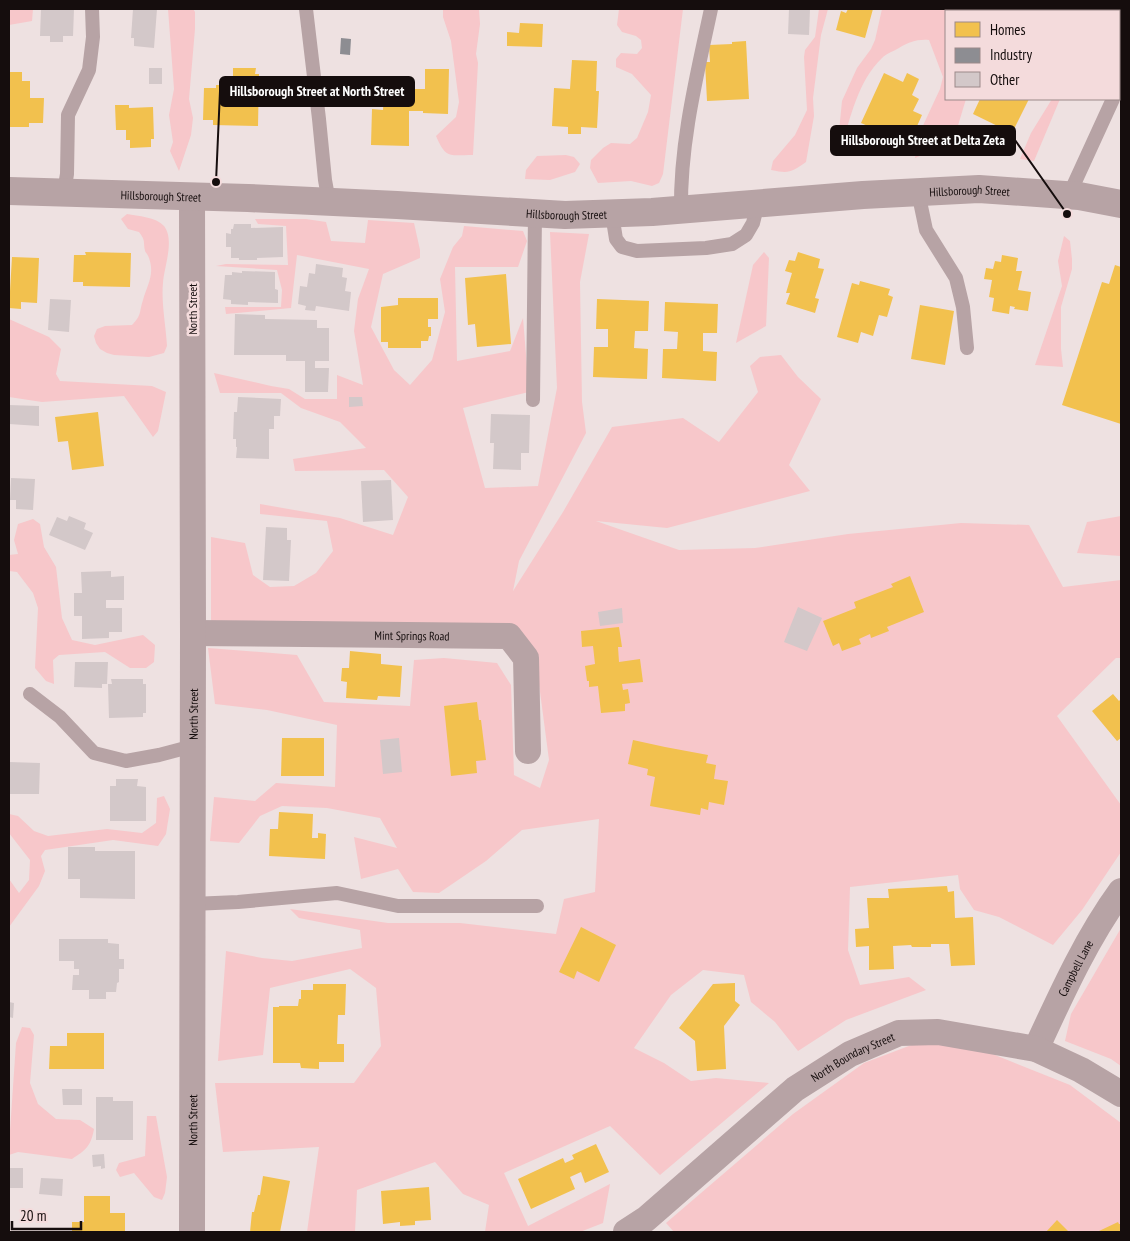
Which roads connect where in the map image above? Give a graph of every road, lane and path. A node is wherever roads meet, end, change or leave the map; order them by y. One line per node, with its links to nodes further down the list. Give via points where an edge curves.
1 (92, 9): 6 (lane, via 89,70 68,115)
2 (306, 9): 10 (lane)
3 (711, 9): 13 (lane, via 688,121)
4 (1114, 100): 8 (lane)
5 (9, 191): 6 (street, Hillsborough Street)
6 (64, 192): 9 (street, Hillsborough Street)
7 (918, 192): 8 (street, Hillsborough Street, via 979,188); 11 (street, Hillsborough Street); 16 (lane, via 926,230 956,278)
8 (1069, 195): 12 (street, Hillsborough Street)
9 (192, 196): 10 (street, Hillsborough Street); 18 (street, North Street)
10 (329, 202): 14 (street, Hillsborough Street)
11 (758, 204): 13 (street, Hillsborough Street); 15 (lane, via 753,224 746,235 732,244 706,248 637,251 622,247 616,239)
12 (1121, 204)
13 (682, 210): 15 (street, Hillsborough Street)
14 (535, 213): 15 (street, Hillsborough Street); 17 (lane)
15 (612, 214)
16 (967, 348)
17 (533, 400)
18 (193, 633): 20 (street, North Street); 21 (street, Mint Springs Road, via 509,636 526,658)
19 (30, 694): 20 (lane, via 60,717 94,753 126,761)
20 (193, 746): 23 (street, North Street)
21 (528, 751)
22 (1121, 890): 25 (street, Campbell Lane, via 1086,946)
23 (192, 904): 24 (lane, via 337,893 398,906); 27 (street, North Street)
24 (537, 906)
25 (1036, 1049): 26 (street, North Boundary Street); 28 (street, North Boundary Street, via 938,1032 899,1033 850,1054 795,1088)
26 (1121, 1094)
27 (192, 1232)
28 (626, 1232)

